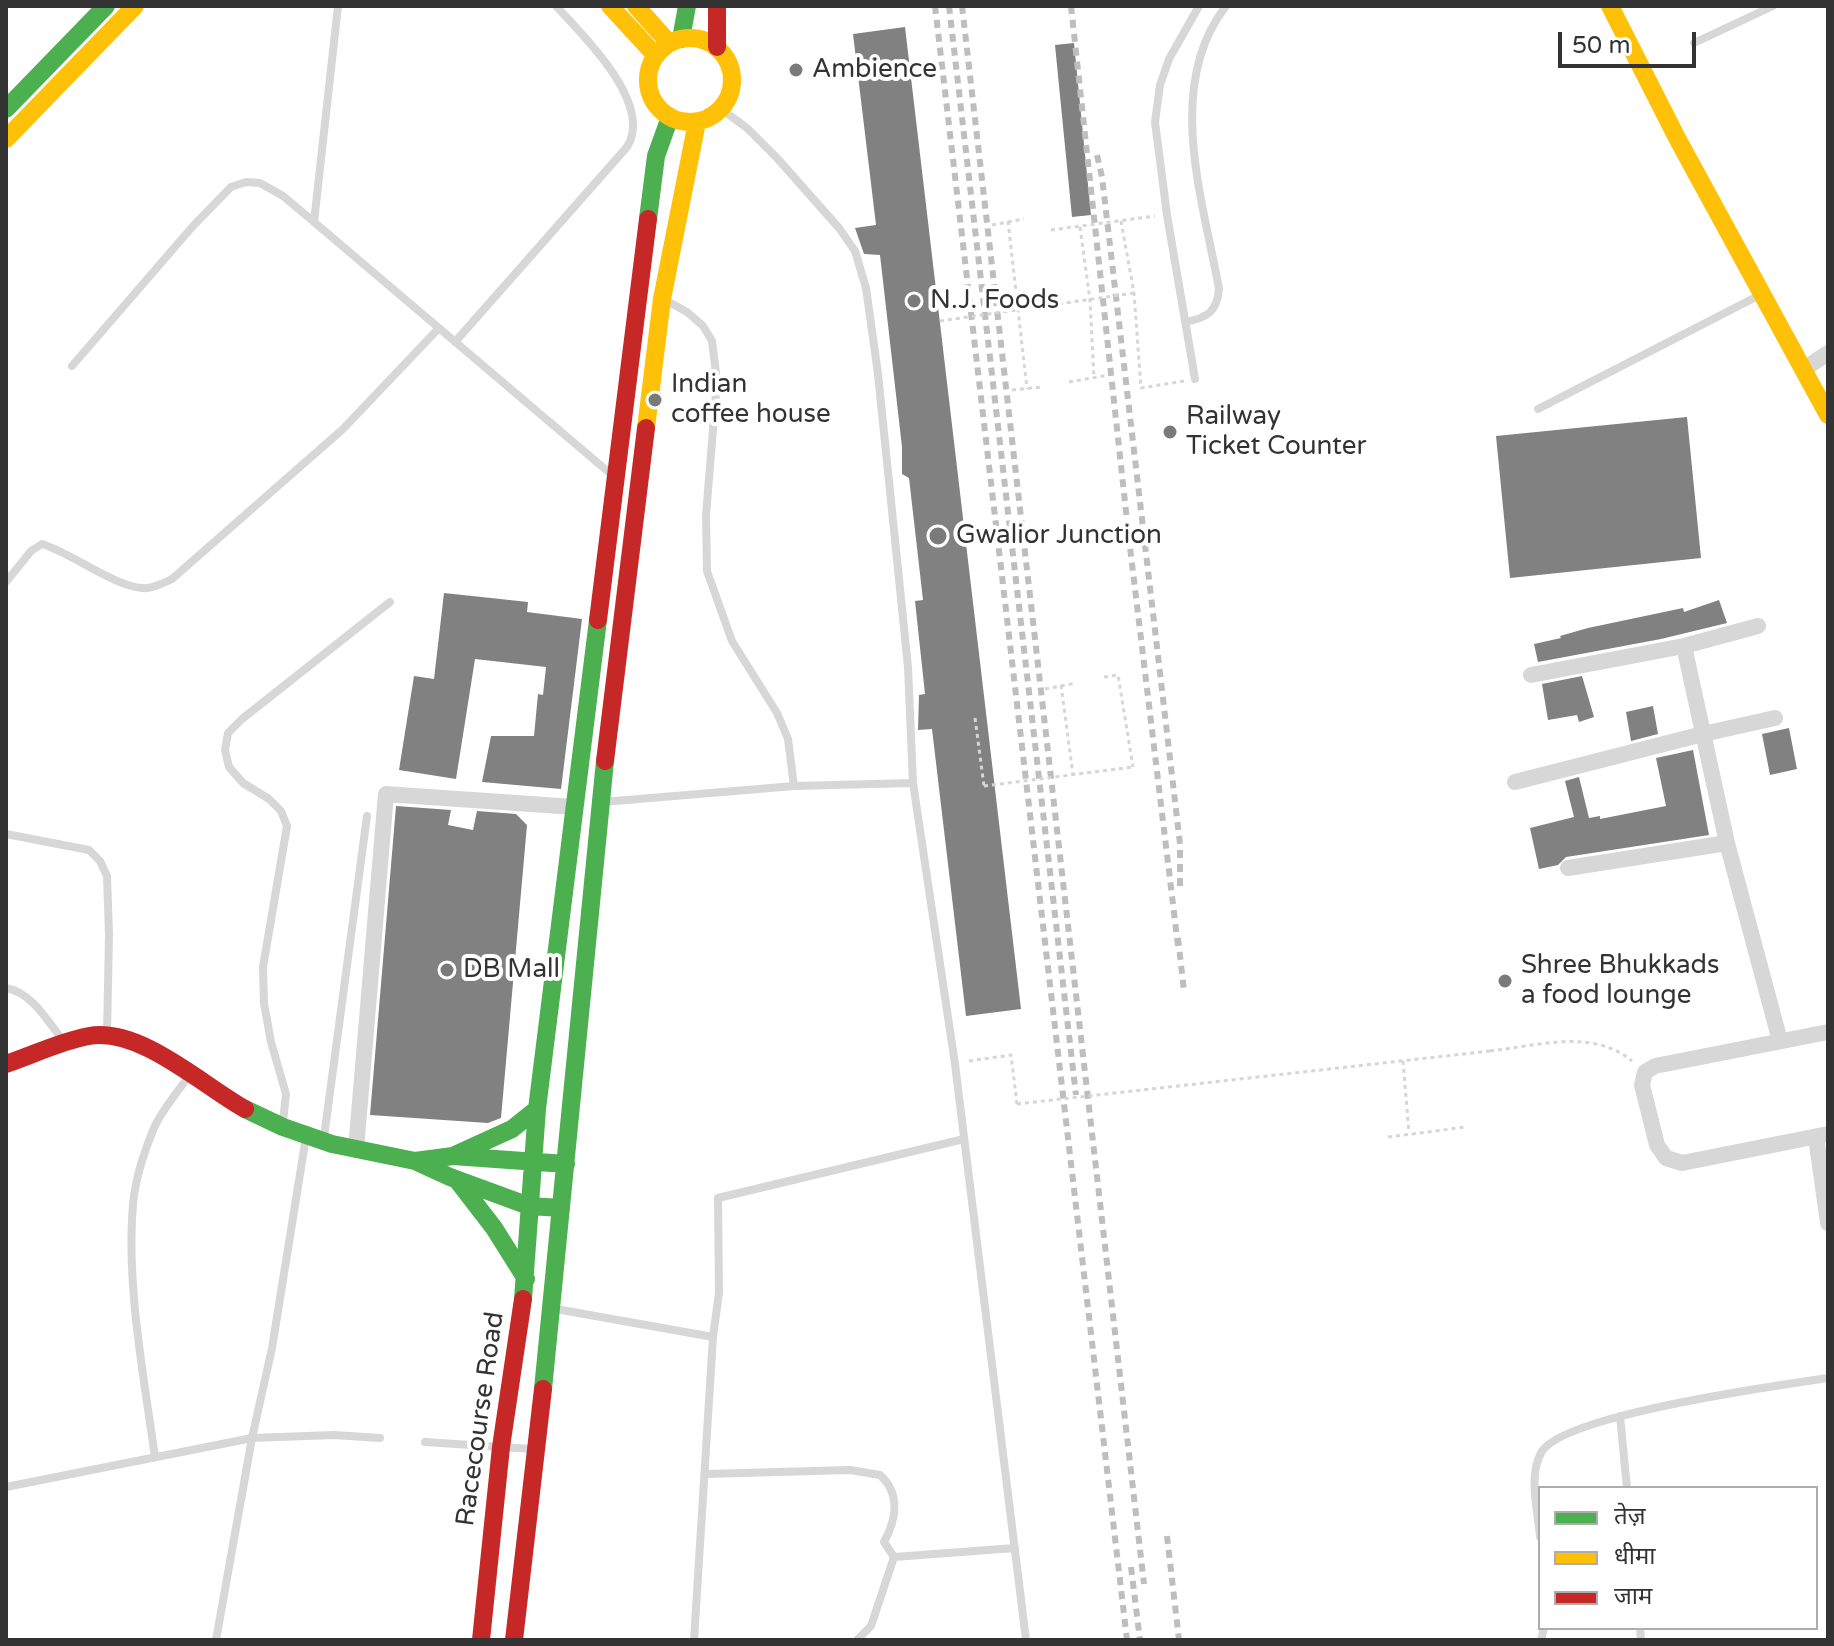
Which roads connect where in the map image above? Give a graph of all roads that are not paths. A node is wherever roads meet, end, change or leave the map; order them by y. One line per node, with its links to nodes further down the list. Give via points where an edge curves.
1 (106, 6): 16 (main road)
2 (135, 6): 20 (main road)
3 (338, 6): 21 (lane)
4 (556, 6): 26 (lane, via 616,74 634,136)
5 (610, 6): 14 (main road)
6 (687, 6): 14 (main road)
7 (717, 6): 15 (main road)
8 (1199, 6): 24 (lane, via 1160,85 1155,122)
9 (1226, 6): 24 (lane, via 1205,39 1193,84 1192,116 1218,303 1212,313)
10 (1610, 6): 22 (main road)
11 (1773, 6): 13 (lane)
12 (643, 9): 14 (main road)
13 (1694, 43)
14 (669, 46): 15 (main road, via 698,39); 18 (main road, via 650,69 648,83 651,97)
15 (717, 47): 17 (main road, via 732,70 733,84)
16 (6, 109)
17 (721, 109): 19 (main road); 42 (lane, via 777,158 839,228 855,251 866,288 908,667)
18 (670, 117): 19 (main road); 33 (main road, Racecourse Road, via 656,156)
19 (697, 122): 23 (main road, Racecourse Road)
20 (6, 139)
21 (314, 222): 25 (lane); 28 (lane, via 260,183 231,187)
22 (1763, 294): 29 (main road); 31 (lane)
23 (662, 299): 43 (lane, via 687,312 712,341 717,381 707,571 732,641 788,739); 44 (main road, Racecourse Road)
24 (1185, 322): 30 (lane)
25 (439, 328): 26 (lane); 34 (lane, via 343,429 172,579 145,589 121,583 42,544)
26 (455, 342): 33 (lane)
27 (1828, 353): 29 (street)
28 (72, 366)
29 (1804, 369): 32 (main road)
30 (1195, 379)
31 (1538, 409)
32 (1828, 415)
33 (615, 479): 45 (main road, Racecourse Road)
34 (6, 582)
35 (390, 602): 58 (lane, via 228,733 229,767 281,811 287,826 263,967 271,1042 286,1094)
36 (1758, 626): 37 (street)
37 (1684, 646): 38 (street); 40 (street)
38 (1531, 675)
39 (1775, 718): 40 (street)
40 (1703, 734): 41 (street); 48 (street)
41 (1515, 782)
42 (913, 783): 43 (lane); 61 (lane)
43 (794, 786): 44 (lane)
44 (600, 802): 66 (main road, Racecourse Road)
45 (574, 807): 57 (main road, Racecourse Road); 62 (street, via 386,794)
46 (367, 816): 60 (lane)
47 (6, 834): 52 (lane, via 89,850 100,861 107,876)
48 (1727, 843): 49 (street); 53 (street)
49 (1568, 868)
50 (6, 988): 54 (lane, via 37,1008)
51 (1828, 1032): 53 (street)
52 (107, 1035): 54 (main road); 56 (main road, via 128,1039)
53 (1780, 1041): 59 (street, via 1645,1072 1642,1085 1657,1145 1666,1158 1682,1163)
54 (64, 1043): 55 (main road)
55 (6, 1064)
56 (191, 1073): 58 (main road, via 241,1107); 81 (lane, via 155,1125 133,1203 132,1251)
57 (537, 1109): 63 (main road, via 512,1129); 65 (main road, Racecourse Road)
58 (283, 1127): 60 (main road)
59 (1822, 1136): 70 (street)
60 (315, 1139): 62 (main road); 76 (lane)
61 (964, 1139): 73 (lane, via 718,1198 719,1293); 86 (lane)
62 (356, 1149): 64 (main road)
63 (453, 1156): 64 (main road); 65 (main road)
64 (415, 1161): 67 (main road)
65 (534, 1162): 66 (main road); 68 (main road, Racecourse Road)
66 (566, 1164): 69 (main road, Racecourse Road)
67 (455, 1179): 68 (main road); 71 (main road, via 494,1224)
68 (529, 1206): 69 (main road); 71 (main road, Racecourse Road)
69 (561, 1208): 72 (main road, Racecourse Road)
70 (1828, 1223)
71 (526, 1279): 79 (main road, Racecourse Road)
72 (551, 1309): 73 (lane); 80 (main road, Racecourse Road)
73 (713, 1337): 82 (lane)
74 (1828, 1378): 75 (lane)
75 (1620, 1416): 83 (lane); 85 (lane, via 1542,1449 1534,1470)
76 (252, 1438): 77 (lane); 81 (lane); 88 (lane)
77 (380, 1438)
78 (425, 1442): 79 (lane)
79 (501, 1447): 80 (lane); 89 (main road, Racecourse Road)
80 (537, 1449): 90 (main road, Racecourse Road)
81 (155, 1457): 84 (lane)
82 (706, 1474): 87 (lane, via 850,1470 880,1475 891,1491 894,1522 884,1542); 91 (lane)
83 (1627, 1486)
84 (6, 1487)
85 (1538, 1515)
86 (1015, 1548): 87 (lane); 93 (lane)
87 (894, 1557): 92 (lane, via 871,1626)
88 (216, 1640)
89 (481, 1640)
90 (514, 1640)
91 (694, 1640)
92 (857, 1640)
93 (1026, 1640)

